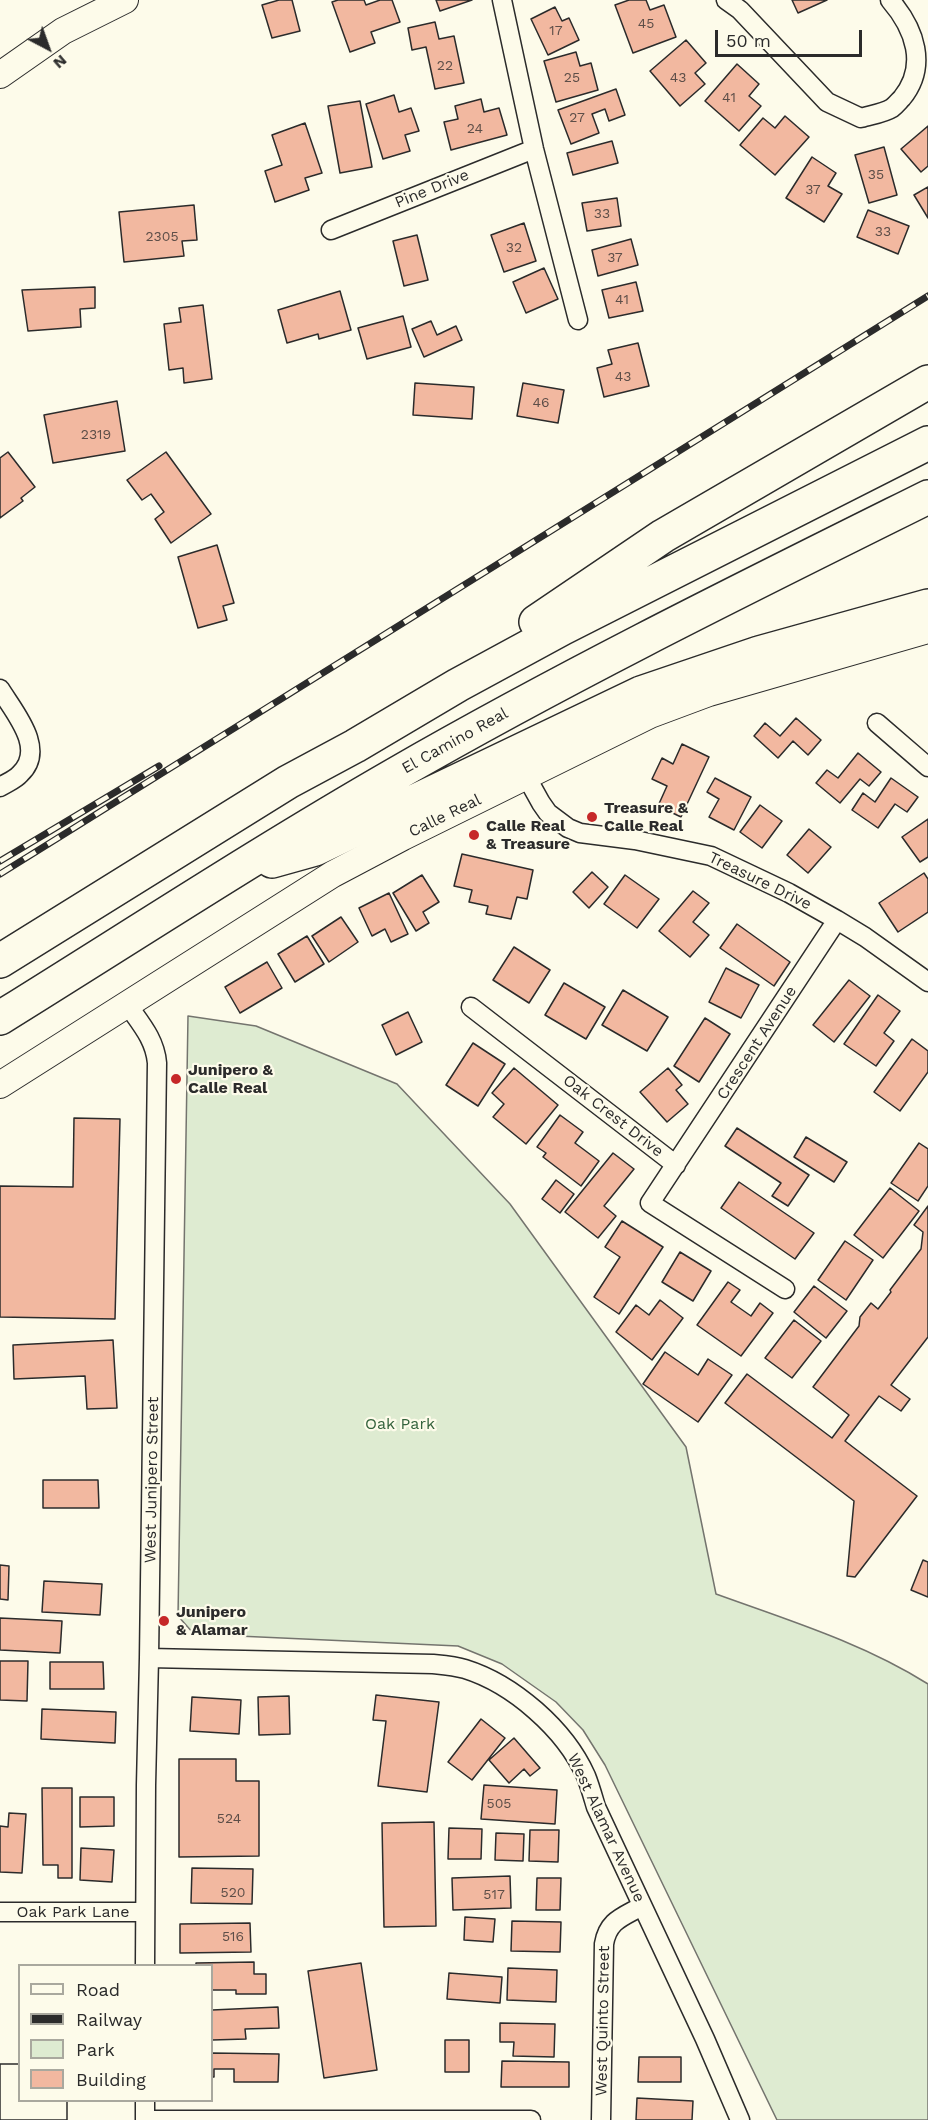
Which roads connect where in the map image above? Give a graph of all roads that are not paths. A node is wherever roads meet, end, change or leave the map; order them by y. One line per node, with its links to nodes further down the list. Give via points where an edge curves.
1 (125, 0): 5 (street, via 63,31)
2 (502, 0): 6 (street)
3 (726, 0): 4 (street, via 740,9 827,102 861,118 892,108 912,87 919,71 918,46 903,15)
4 (890, 0)
5 (0, 75)
6 (534, 149): 7 (street, Pine Drive); 8 (street)
7 (331, 230)
8 (578, 320)
9 (928, 381): 18 (highway, via 663,536)
10 (928, 443): 18 (highway, via 563,628)
11 (928, 496): 20 (highway, El Camino Real, via 602,660 397,773)
12 (928, 606): 20 (highway, via 759,653 641,693 315,849)
13 (928, 630): 17 (street, Calle Real, via 709,693 650,715)
14 (0, 689): 19 (street, via 29,736 31,750 21,774)
15 (877, 723): 16 (street)
16 (928, 767)
17 (526, 776): 21 (street, Treasure Drive, via 549,813 574,831 711,856); 24 (street, Calle Real, via 333,874)
18 (288, 782): 22 (highway)
19 (0, 787)
20 (238, 870): 26 (highway, El Camino Real)
21 (837, 920): 23 (street, Treasure Drive); 28 (street, Crescent Avenue)
22 (0, 961)
23 (928, 982)
24 (127, 1004): 27 (street, Calle Real); 30 (street, West Junipero Street, via 151,1039 157,1063)
25 (471, 1007): 28 (street, Oak Crest Drive)
26 (0, 1018)
27 (0, 1085)
28 (676, 1165): 29 (street, Oak Crest Drive, via 650,1203)
29 (785, 1289)
30 (150, 1658): 31 (street, West Alamar Avenue, via 433,1664 490,1679 530,1705 570,1748); 33 (street, West Junipero Street)
31 (642, 1906): 38 (street, West Quinto Street, via 612,1923 606,1933); 39 (street, West Alamar Avenue)
32 (0, 1912): 33 (street, Oak Park Lane)
33 (145, 1912): 34 (street, West Junipero Street)
34 (145, 1964)
35 (145, 2102): 36 (street)
36 (145, 2120): 37 (street)
37 (531, 2120)
38 (601, 2120)
39 (740, 2120)

